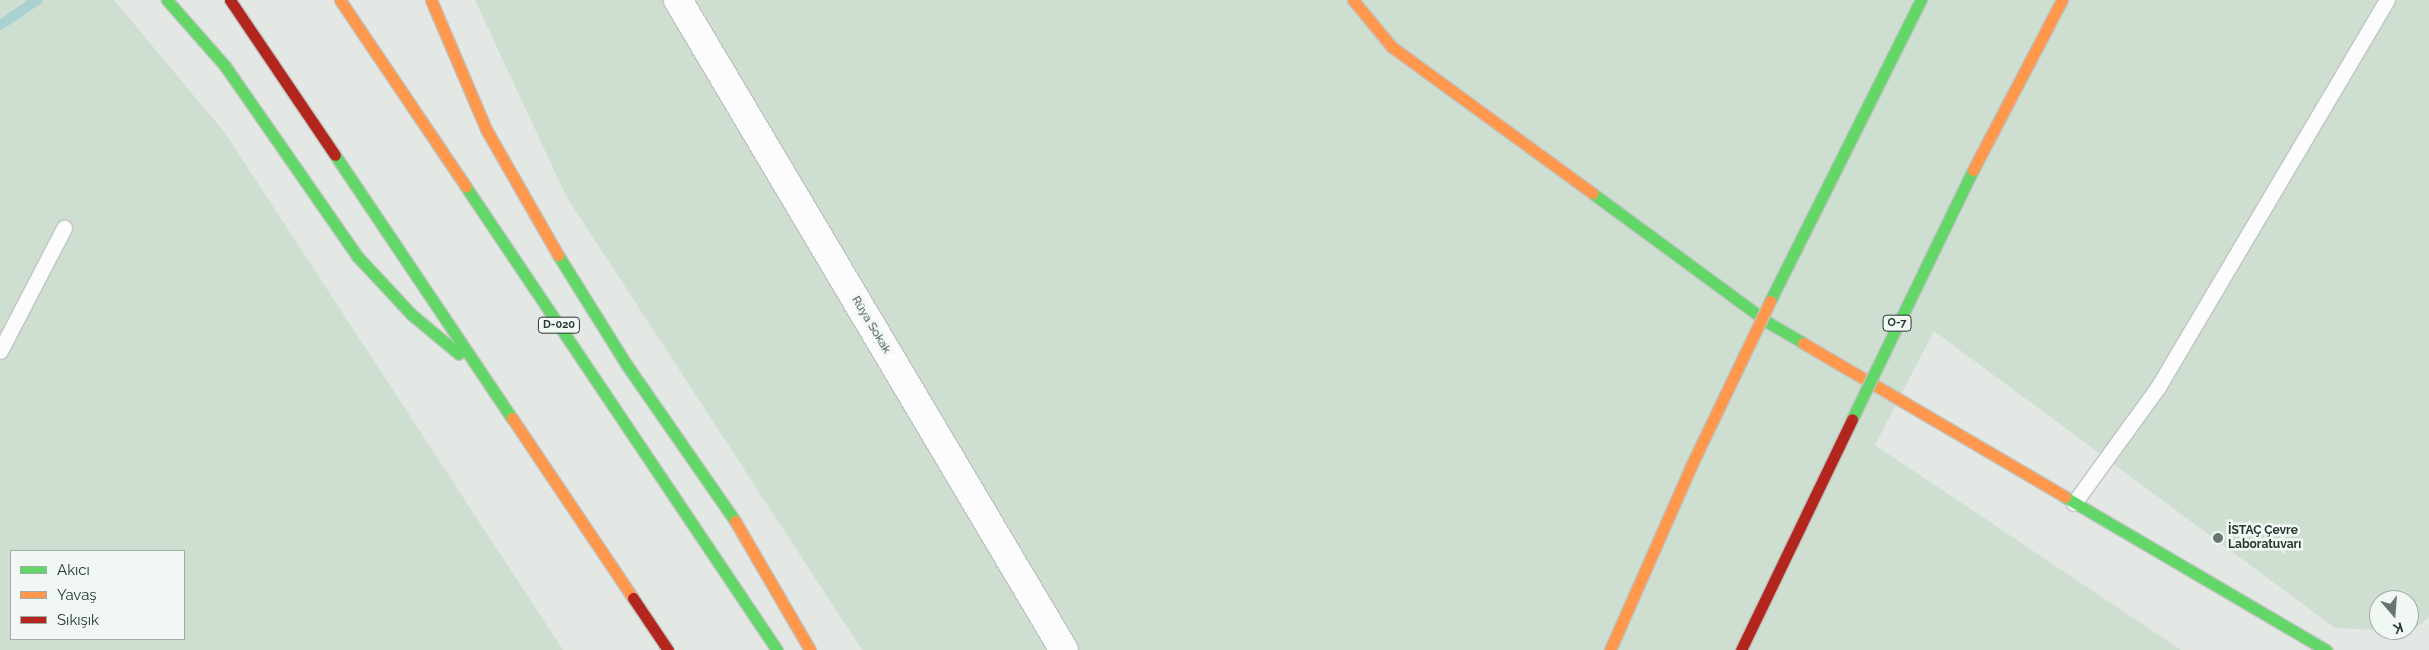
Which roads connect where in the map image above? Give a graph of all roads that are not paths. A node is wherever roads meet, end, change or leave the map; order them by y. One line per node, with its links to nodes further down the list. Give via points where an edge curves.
1 (167, 0): 12 (main road, via 225,66 357,256 411,314)
2 (230, 0): 12 (main road)
3 (340, 0): 15 (main road, D-020)
4 (431, 0): 16 (main road, via 487,131 530,208 626,364 747,538)
5 (678, 0): 17 (street, Rüya Sokak)
6 (1353, 0): 13 (main road, via 1392,47 1769,323)
7 (1921, 0): 18 (main road, bridge, via 1810,215 1691,466)
8 (2062, 0): 19 (main road, O-7, bridge, via 2013,89 1923,270)
9 (2387, 0): 13 (lane, via 2158,387)
10 (64, 228): 11 (lane)
11 (0, 351)
12 (483, 374): 14 (main road)
13 (2074, 502): 20 (main road)
14 (668, 650)
15 (777, 650)
16 (810, 650)
17 (1064, 650)
18 (1610, 650)
19 (1741, 650)
20 (2326, 650)

